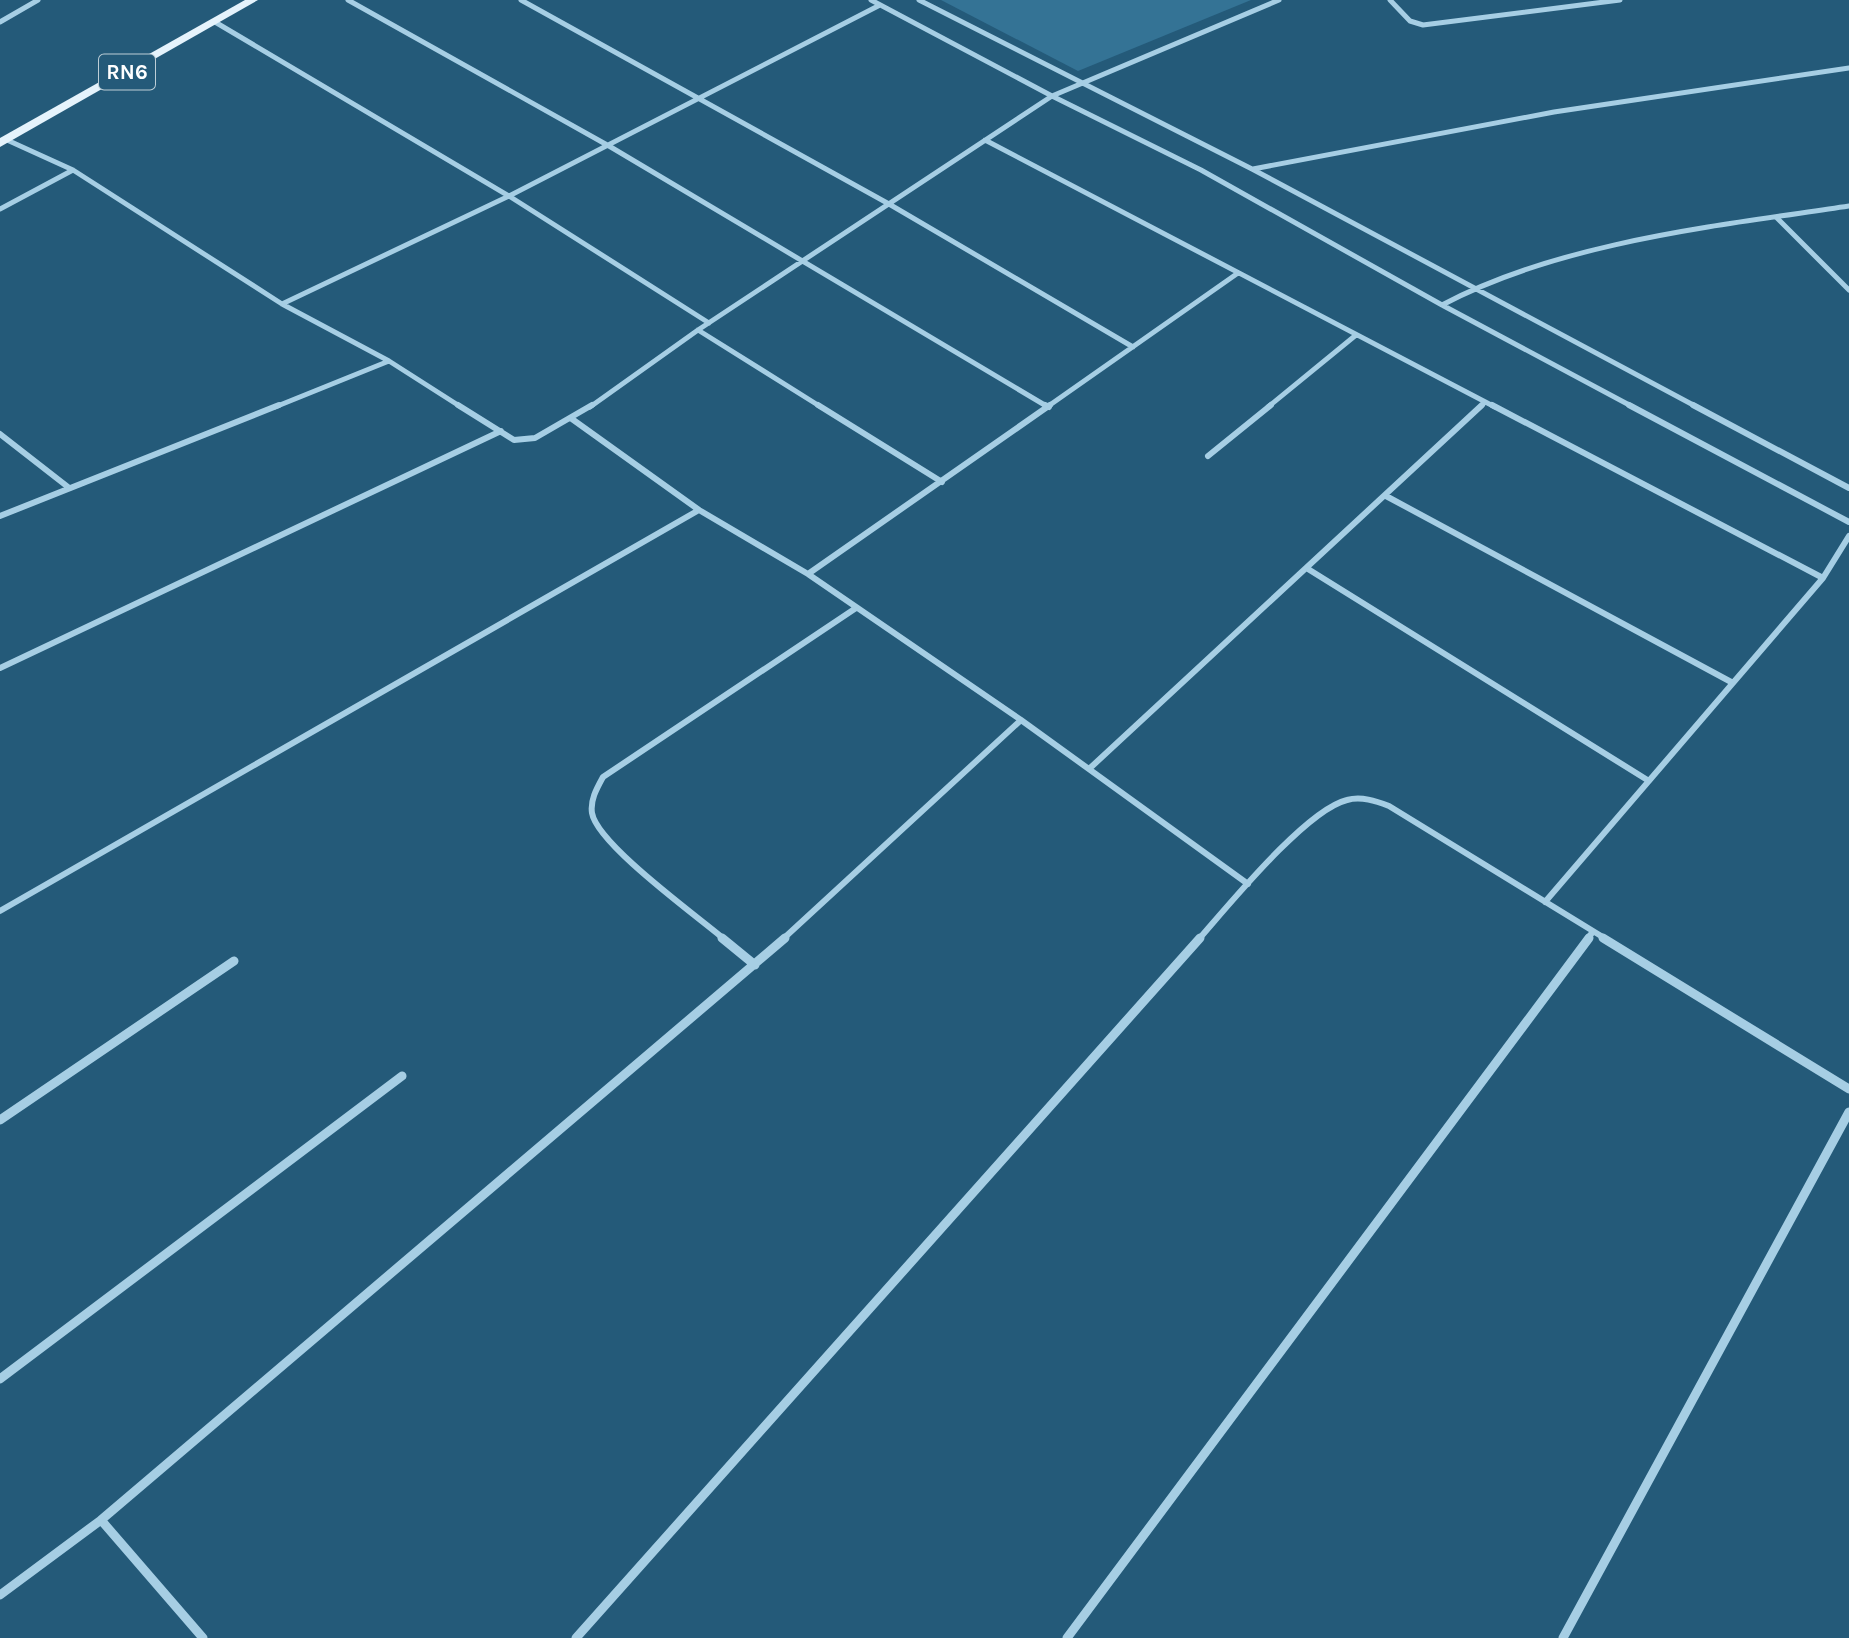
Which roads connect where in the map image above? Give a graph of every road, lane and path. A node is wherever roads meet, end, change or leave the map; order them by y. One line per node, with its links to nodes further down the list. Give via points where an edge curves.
1 (38, 0): 11 (street)
2 (253, 0): 12 (main road, RN6)
3 (348, 0): 19 (street)
4 (521, 0): 16 (street)
5 (871, 0): 10 (street)
6 (919, 0): 14 (street)
7 (1279, 0): 14 (street)
8 (1390, 0): 9 (street, via 1410,21 1423,25)
9 (1620, 0)
10 (880, 5): 15 (street); 16 (street)
11 (0, 22)
12 (215, 22): 18 (main road, RN6); 22 (street)
13 (1849, 68): 20 (street, via 1554,112)
14 (1083, 83): 15 (street); 20 (street)
15 (1052, 96): 17 (street); 32 (street, via 1201,170)
16 (702, 99): 19 (street); 23 (street)
17 (985, 140): 23 (street); 28 (street)
18 (4, 142): 21 (street)
19 (609, 146): 22 (street); 27 (street)
20 (1252, 169): 29 (street)
21 (73, 170): 25 (street); 31 (street)
22 (509, 196): 31 (street); 33 (street)
23 (889, 204): 27 (street); 36 (street)
24 (1849, 206): 26 (street)
25 (0, 209)
26 (1776, 217): 29 (street, via 1614,246); 30 (street)
27 (805, 260): 33 (street); 39 (street)
28 (1238, 273): 35 (street); 36 (street)
29 (1471, 287): 32 (street); 46 (street)
30 (1849, 290)
31 (282, 304): 37 (street)
32 (1442, 305): 50 (street)
33 (709, 323): 34 (street)
34 (698, 330): 40 (street); 44 (street)
35 (1356, 335): 38 (street); 43 (street)
36 (1133, 347): 39 (street)
37 (388, 361): 41 (street); 45 (street)
38 (1485, 402): 47 (street); 54 (street)
39 (1049, 407): 44 (street)
40 (572, 419): 41 (street, via 535,438 513,439); 48 (street)
41 (501, 431): 56 (street)
42 (0, 433): 45 (street)
43 (1208, 456)
44 (942, 482): 53 (street)
45 (68, 487): 49 (street)
46 (1849, 488)
47 (1386, 496): 52 (street); 57 (street)
48 (699, 510): 53 (street); 63 (street)
49 (0, 516)
50 (1849, 522)
51 (1849, 536): 54 (street)
52 (1308, 569): 59 (street); 60 (street)
53 (808, 574): 55 (street)
54 (1823, 578): 57 (street)
55 (856, 608): 58 (street); 66 (street, via 603,777 590,799 592,821 610,843)
56 (0, 668)
57 (1733, 683): 60 (street)
58 (1021, 720): 59 (street); 66 (street)
59 (1089, 769): 61 (street)
60 (1649, 781): 62 (street)
61 (1248, 884): 62 (street, via 1325,810 1344,800 1366,799 1389,806); 75 (street)
62 (1545, 902): 64 (street)
63 (0, 911)
64 (1592, 933): 68 (street); 76 (street)
65 (234, 961): 70 (street)
66 (755, 965): 72 (street)
67 (402, 1076): 71 (street)
68 (1849, 1089)
69 (1849, 1112): 77 (street)
70 (0, 1120)
71 (0, 1380)
72 (101, 1520): 73 (street); 74 (street)
73 (0, 1595)
74 (203, 1638)
75 (576, 1638)
76 (1067, 1638)
77 (1563, 1638)

